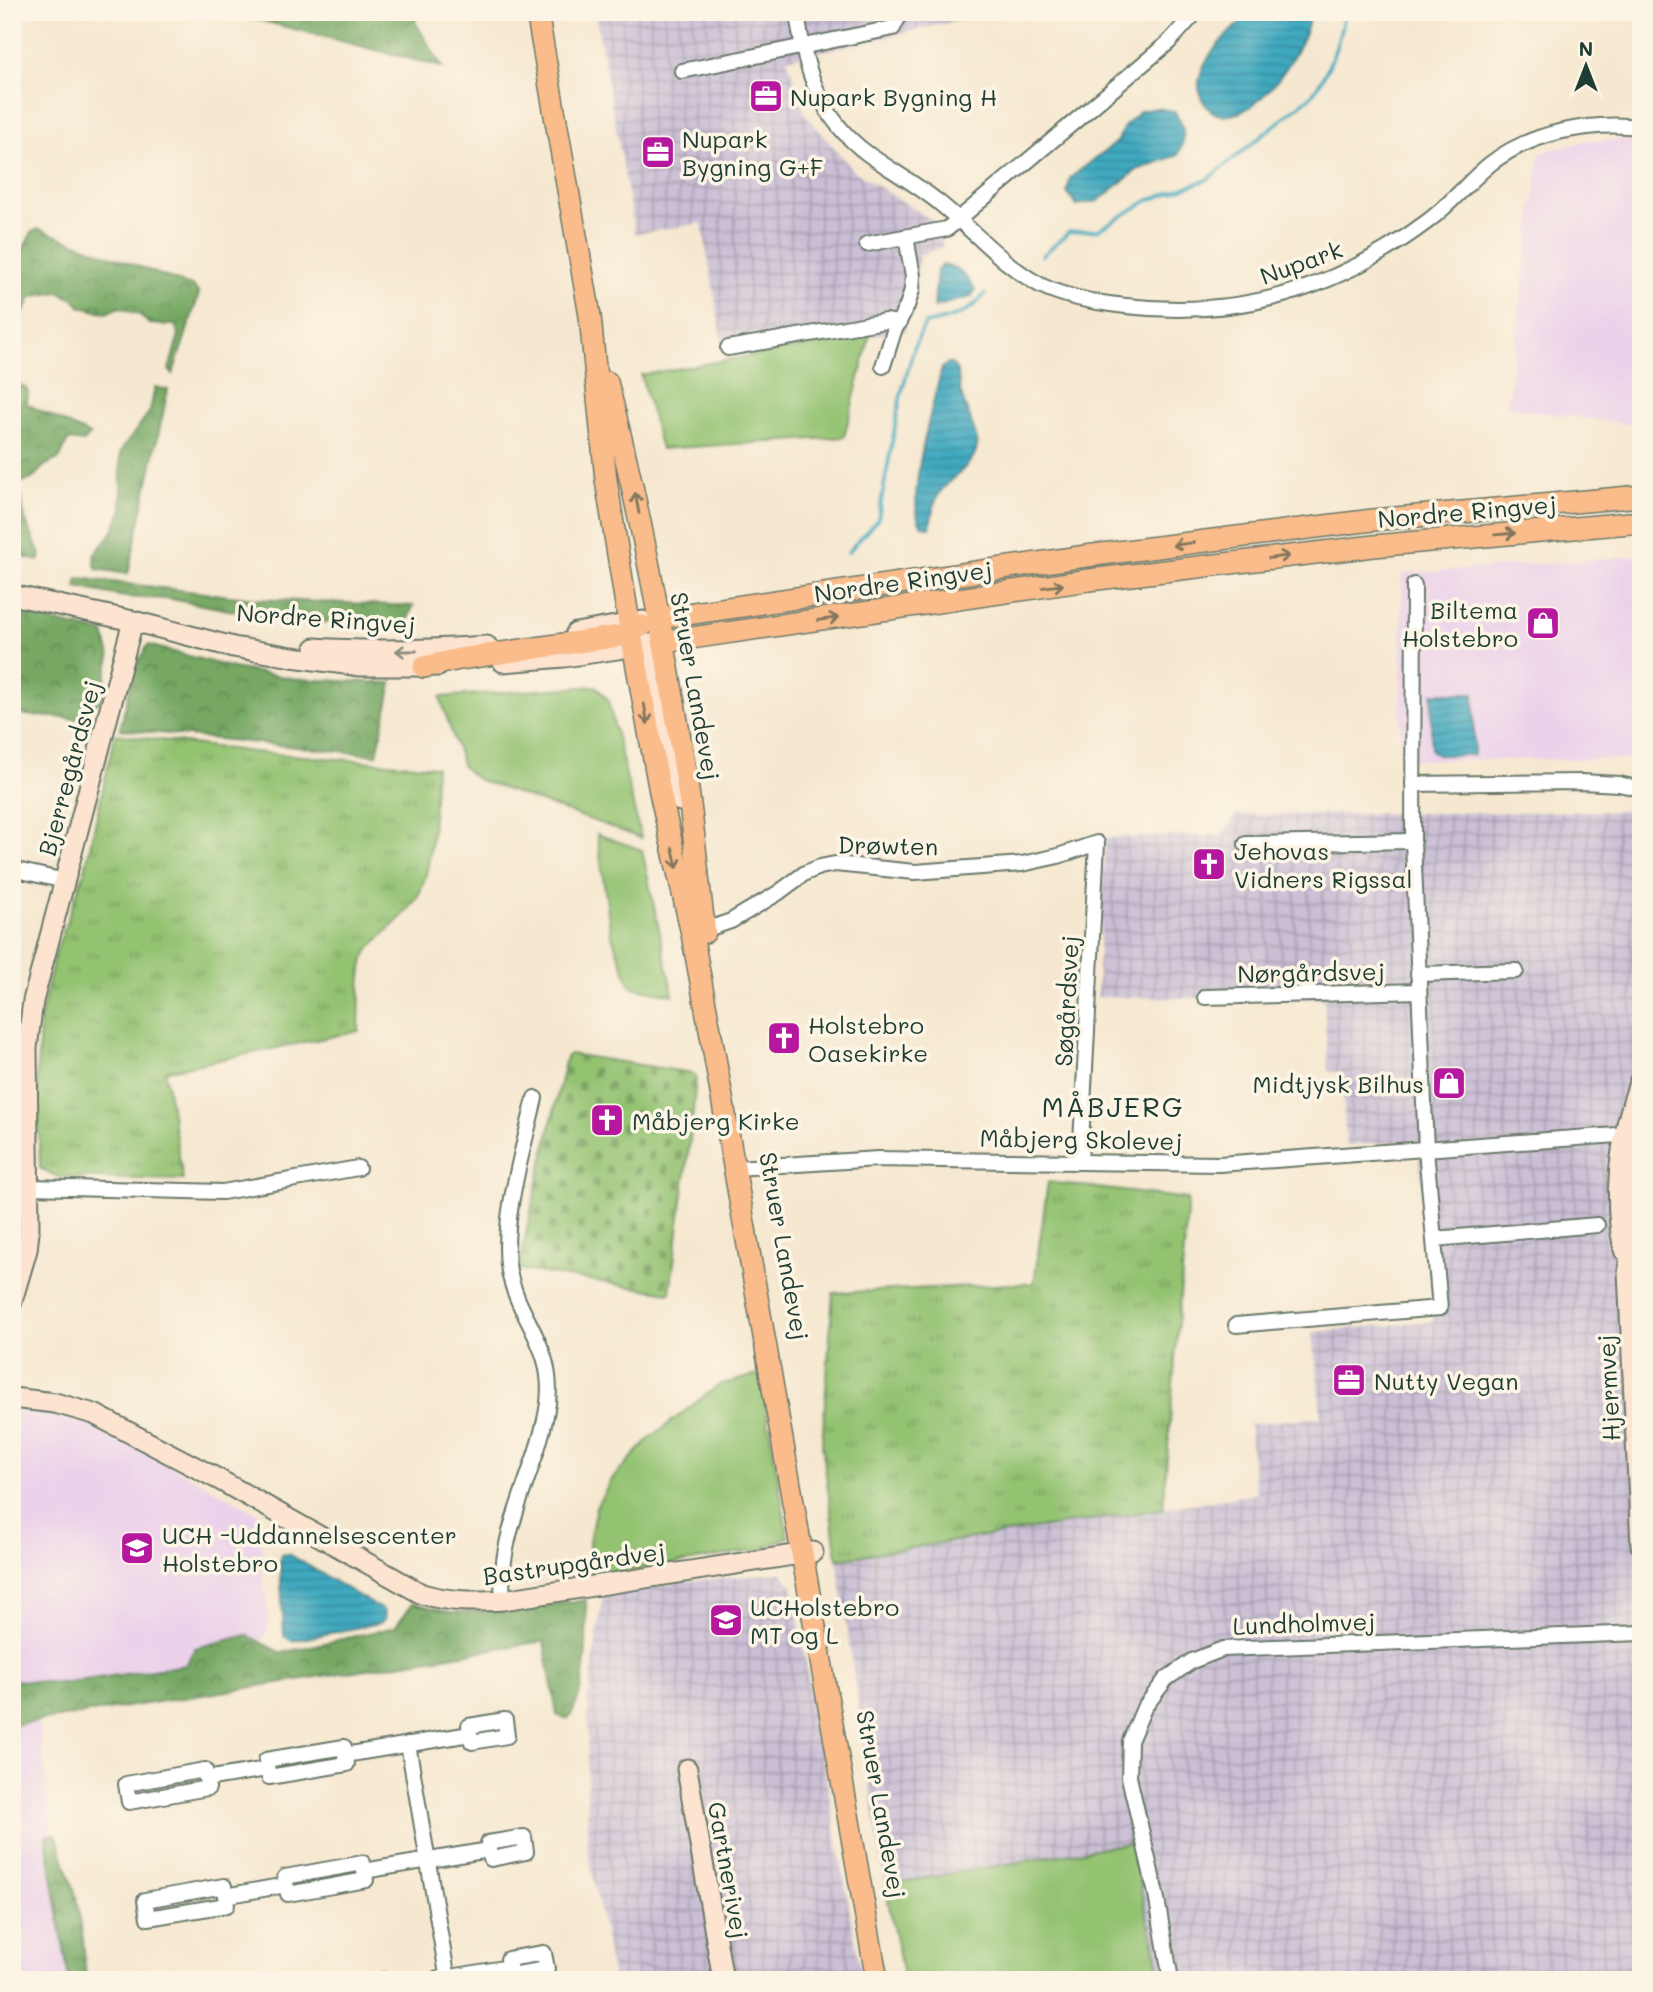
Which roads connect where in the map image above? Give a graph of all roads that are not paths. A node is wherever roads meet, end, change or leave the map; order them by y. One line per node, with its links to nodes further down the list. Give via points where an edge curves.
1 (537, 12): 11 (main road, Struer Landevej)
2 (797, 12): 5 (street, Nupark)
3 (897, 12): 5 (street, via 893,28)
4 (1196, 12): 8 (street, via 1169,42)
5 (801, 48): 6 (street); 8 (street, Nupark, via 823,106 845,133)
6 (682, 71)
7 (1641, 127): 8 (street, Nupark, via 1589,127 1531,141 1491,164 1431,219 1344,274 1293,293 1226,307 1144,308 1063,294 1014,267)
8 (961, 220): 9 (street, via 947,229)
9 (906, 237): 10 (street); 12 (street, via 913,284)
10 (867, 244)
11 (590, 316): 20 (main road, Struer Landevej, one-way to 11, via 631,475); 20 (main road, Struer Landevej, via 606,480)
12 (899, 323): 13 (street, via 885,321); 14 (street)
13 (728, 348)
14 (883, 366)
15 (1641, 496): 20 (main road, Nordre Ringvej, one-way to 20, via 1373,520 1086,556 863,588)
16 (1641, 522): 20 (main road, Nordre Ringvej, one-way to 16, via 694,638 1089,580 1374,546)
17 (1414, 585): 23 (street, Nørgårdsvej)
18 (12, 595): 19 (street, Nordre Ringvej)
19 (133, 621): 21 (street, Nordre Ringvej); 29 (street, Bjerregårdsvej)
20 (651, 630): 21 (street, Nordre Ringvej, one-way to 21, via 606,627 490,646 418,651 293,646); 22 (main road); 30 (main road, Struer Landevej, via 688,792); 30 (main road, Struer Landevej, one-way to 30, via 638,669 660,792)
21 (175, 631): 22 (street, Nordre Ringvej, via 233,647 313,660)
22 (424, 667)
23 (1413, 784): 24 (street, via 1581,782); 25 (street, Nørgårdsvej)
24 (1641, 789)
25 (1413, 841): 27 (street); 32 (street, Nørgårdsvej)
26 (1097, 843): 30 (street, Drøwten, via 1023,864 915,872 835,864 820,867 731,920); 39 (street, Søgårdsvej)
27 (1246, 844)
28 (12, 870): 29 (street)
29 (65, 881): 42 (street, Bjerregårdsvej, via 33,1001 27,1048)
30 (698, 932): 40 (main road, Struer Landevej)
31 (1516, 971): 32 (street, Nørgårdsvej)
32 (1418, 974): 33 (street, Nørgårdsvej)
33 (1419, 991): 34 (street, Nørgårdsvej); 38 (street, Nørgårdsvej)
34 (1205, 997)
35 (1641, 1077): 37 (street, Hjermvej)
36 (535, 1098): 50 (street, via 507,1224 506,1251 509,1275 541,1344 548,1401 503,1558)
37 (1635, 1135): 38 (street, Måbjerg Skolevej); 48 (street, Hjermvej, via 1620,1152 1618,1182 1620,1234 1628,1271)
38 (1426, 1150): 39 (street, Måbjerg Skolevej, via 1219,1164); 44 (street)
39 (1080, 1161): 40 (street, Måbjerg Skolevej, via 878,1159)
40 (740, 1167): 49 (main road, Struer Landevej)
41 (358, 1168): 42 (street, via 223,1192)
42 (30, 1187): 45 (street, Bjerregårdsvej, via 27,1251)
43 (1597, 1225): 44 (street)
44 (1434, 1239): 46 (street, via 1440,1308)
45 (12, 1301)
46 (1236, 1325)
47 (12, 1398): 50 (street, Bastrupgårdvej, via 94,1414 422,1594 469,1603)
48 (1641, 1545)
49 (807, 1553): 50 (street, Bastrupgårdvej); 63 (main road, Struer Landevej); 64 (main road, Struer Landevej, via 845,1738)
50 (503, 1600)
51 (1641, 1633): 65 (street, Lundholmvej, via 1223,1649 1192,1661 1166,1679 1144,1708 1130,1741 1129,1777)
52 (470, 1734): 53 (street)
53 (408, 1744): 55 (street, via 345,1755 347,1764 268,1777 267,1769); 57 (street)
54 (687, 1769): 62 (street, Gartnerivej)
55 (206, 1779): 55 (street, via 205,1770 126,1784 129,1802 208,1788)
56 (489, 1850): 57 (street)
57 (428, 1860): 58 (street, via 365,1871 366,1880 288,1894 286,1885); 60 (street)
58 (225, 1896): 58 (street, via 224,1886 145,1900 148,1918 227,1905)
59 (510, 1966): 60 (street)
60 (448, 1978): 61 (street)
61 (433, 1980)
62 (723, 1980)
63 (877, 1980)
64 (886, 1980)
65 (1171, 1980)

